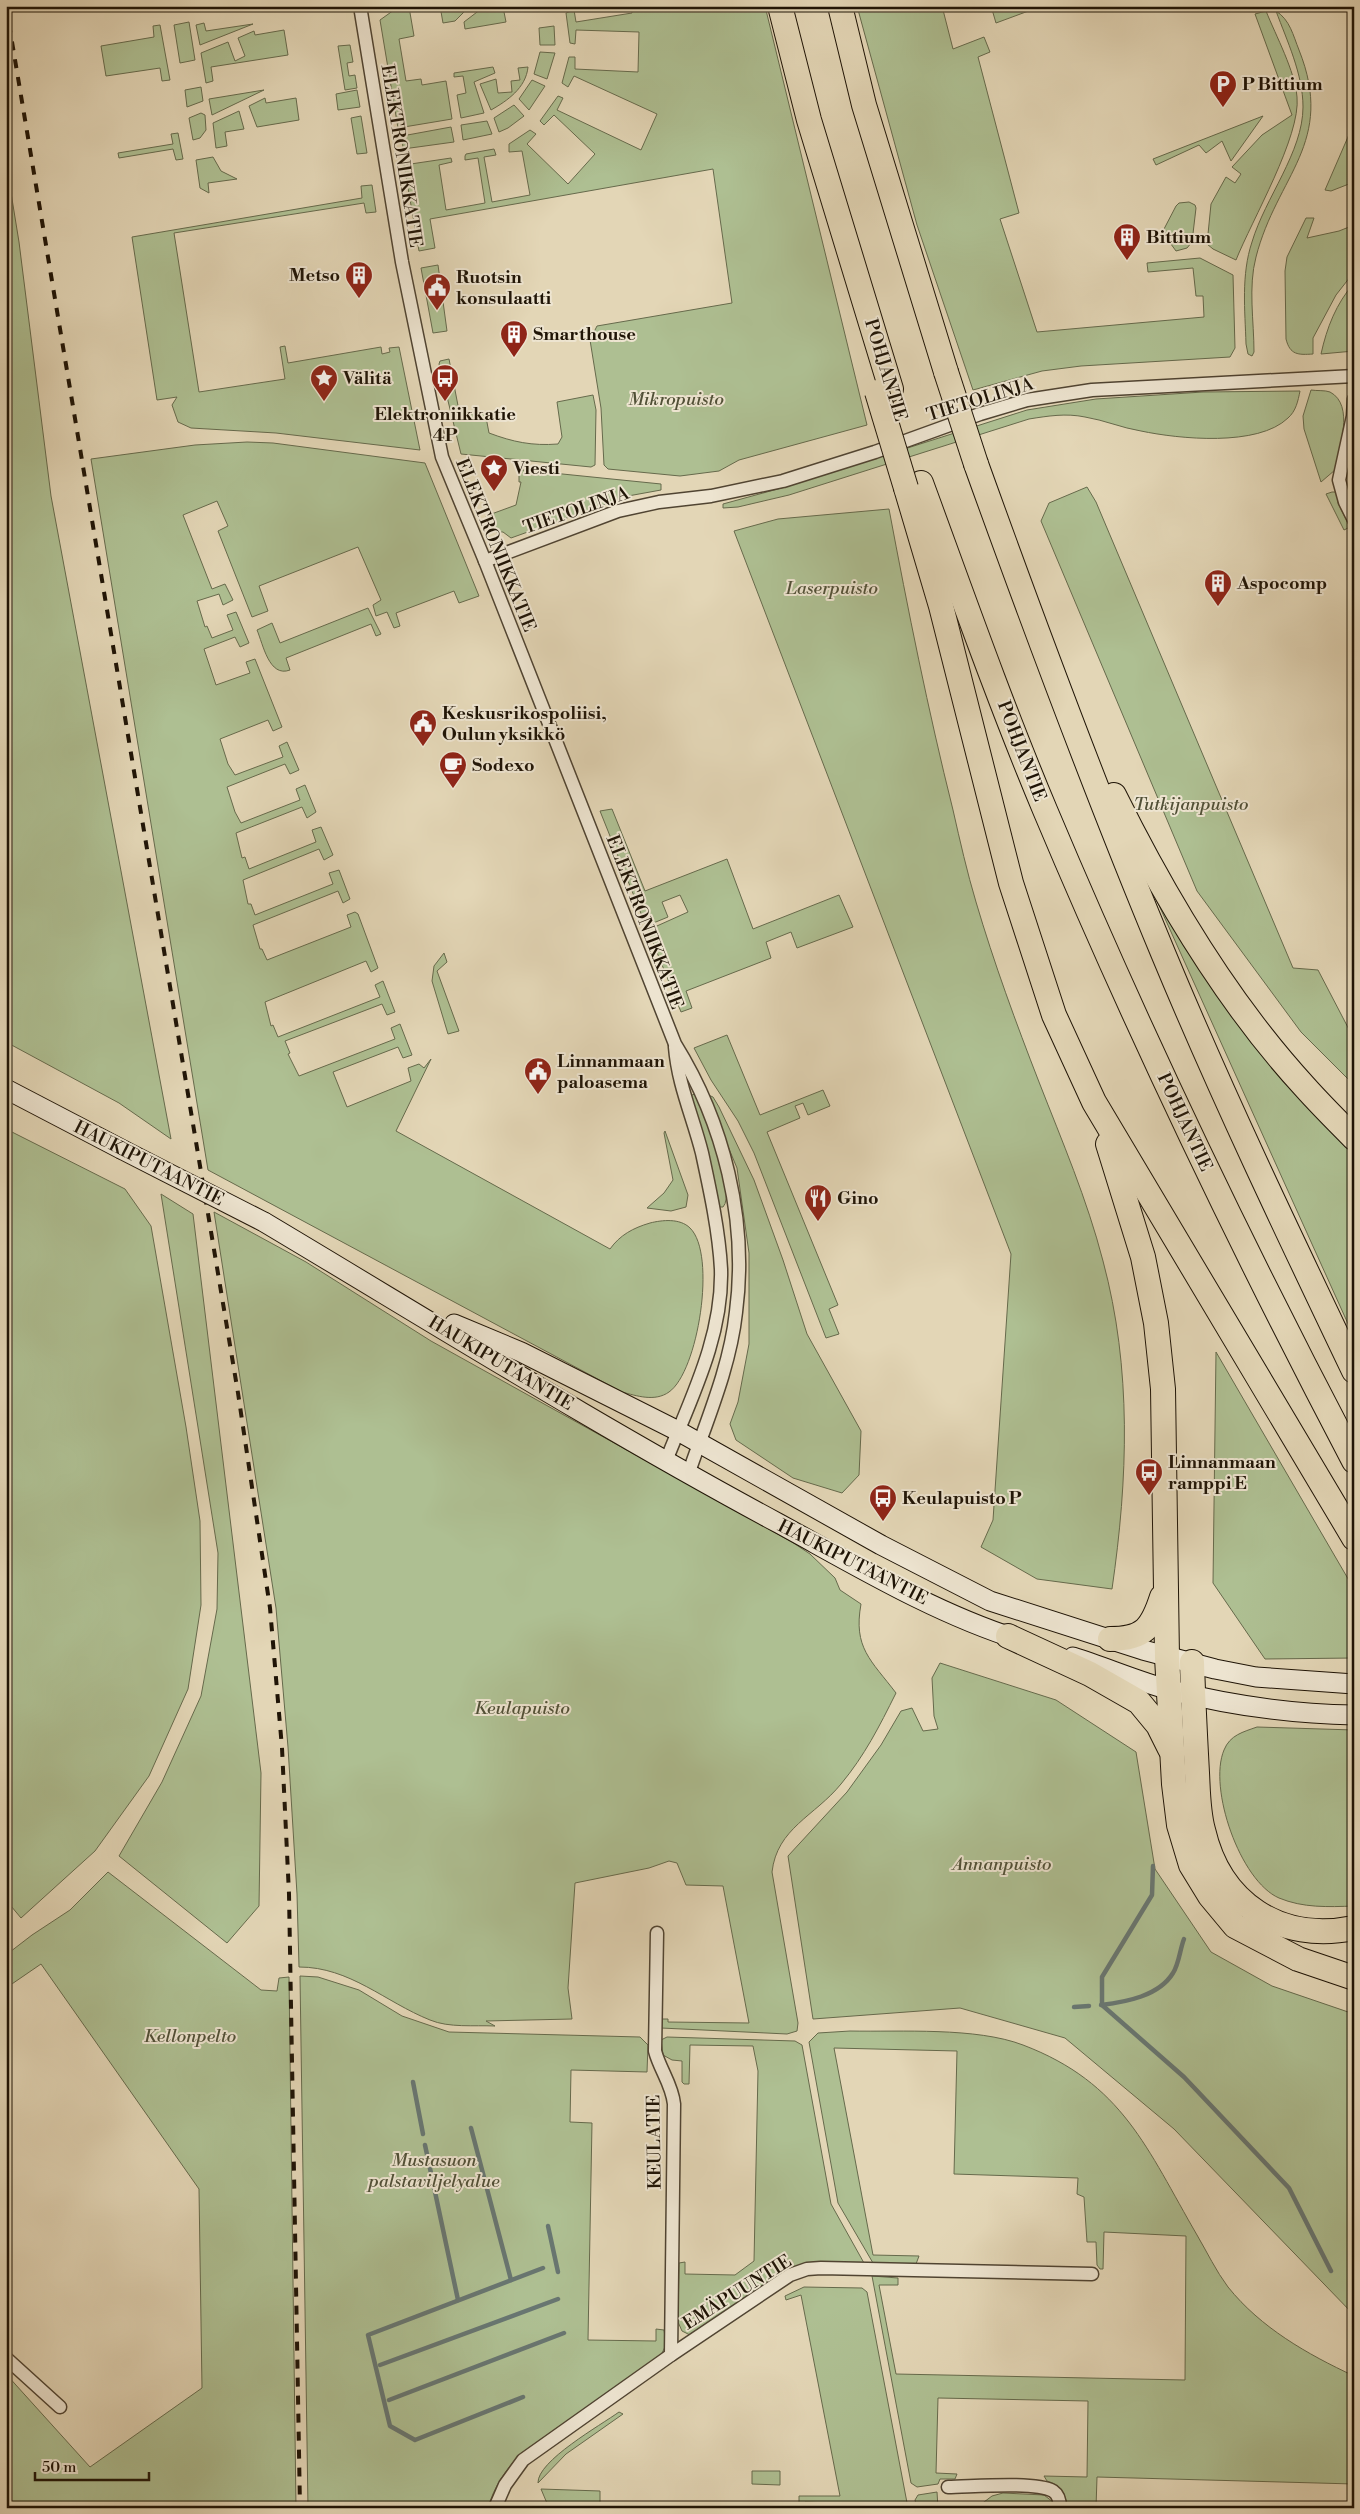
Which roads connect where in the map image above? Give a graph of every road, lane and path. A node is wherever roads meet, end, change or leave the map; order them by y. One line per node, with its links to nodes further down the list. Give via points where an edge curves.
1 (360, 6): 8 (street, ELEKTRONIIKKATIE, via 402,262 442,457)
2 (780, 6): 6 (highway, POHJANTIE, via 884,390)
3 (840, 6): 9 (highway, bridge, via 864,106 946,372)
4 (1354, 376): 8 (street, TIETOLINJA, via 1092,390 1027,400 783,481 618,511)
5 (1354, 399): 7 (street, via 1338,480)
6 (914, 486): 12 (highway, via 940,606 1011,883 1054,1015); 19 (highway, POHJANTIE, via 1044,807 1117,976 1226,1209)
7 (1354, 520)
8 (485, 560): 10 (street, ELEKTRONIIKKATIE)
9 (1039, 638): 13 (highway, via 1139,844 1202,951 1254,1025 1303,1085); 15 (highway, via 1164,956 1266,1186)
10 (674, 1044): 16 (street, ELEKTRONIIKKATIE, via 677,1072 710,1190 721,1270 718,1309 709,1349); 17 (street, ELEKTRONIIKKATIE, via 690,1068 723,1152 738,1230 740,1269 736,1313 724,1365)
11 (6, 1089): 14 (main road, HAUKIPUTAANTIE, bridge, via 264,1222)
12 (1094, 1102): 21 (highway); 22 (highway, via 1143,1257 1156,1323 1163,1389)
13 (1354, 1138)
14 (394, 1300): 16 (main road, HAUKIPUTAANTIE, via 521,1352); 18 (main road, HAUKIPUTAANTIE)
15 (1354, 1371)
16 (678, 1431): 17 (main road, HAUKIPUTAANTIE); 18 (street, ELEKTRONIIKKATIE)
17 (699, 1442): 20 (street, ELEKTRONIIKKATIE); 24 (main road, HAUKIPUTAANTIE, via 882,1545 990,1601)
18 (666, 1461): 20 (main road, HAUKIPUTAANTIE)
19 (1354, 1461)
20 (688, 1475): 23 (main road, HAUKIPUTAANTIE, via 860,1568 963,1619)
21 (1354, 1538)
22 (1167, 1584): 24 (highway, via 1149,1627 1139,1635); 25 (highway)
23 (1008, 1636): 28 (main road, HAUKIPUTAANTIE); 31 (highway, via 1090,1674 1139,1702 1158,1725)
24 (1110, 1640): 25 (main road, HAUKIPUTAANTIE)
25 (1167, 1656): 26 (main road, HAUKIPUTAANTIE); 28 (highway)
26 (1192, 1662): 27 (main road, HAUKIPUTAANTIE, via 1256,1677); 29 (highway)
27 (1354, 1684)
28 (1169, 1689): 29 (main road, HAUKIPUTAANTIE); 31 (highway)
29 (1193, 1694): 30 (main road, HAUKIPUTAANTIE, via 1288,1712); 32 (highway, via 1203,1830 1211,1856 1229,1886 1256,1912 1283,1927 1310,1932)
30 (1354, 1715)
31 (1172, 1754): 34 (highway, via 1179,1825 1191,1865 1210,1896 1235,1926 1298,1959)
32 (1354, 1928)
33 (657, 1933): 36 (street, KEULATIE, via 655,2051 673,2089 674,2104)
34 (1354, 1978)
35 (1092, 2274): 36 (street, EMÄPUUNTIE, via 807,2270 790,2275)
36 (671, 2355): 40 (street, EMÄPUUNTIE, via 523,2460 505,2485)
37 (6, 2358): 38 (street)
38 (60, 2407)
39 (948, 2487): 41 (street, via 1040,2487 1055,2493)
40 (495, 2508)
41 (1060, 2508)

